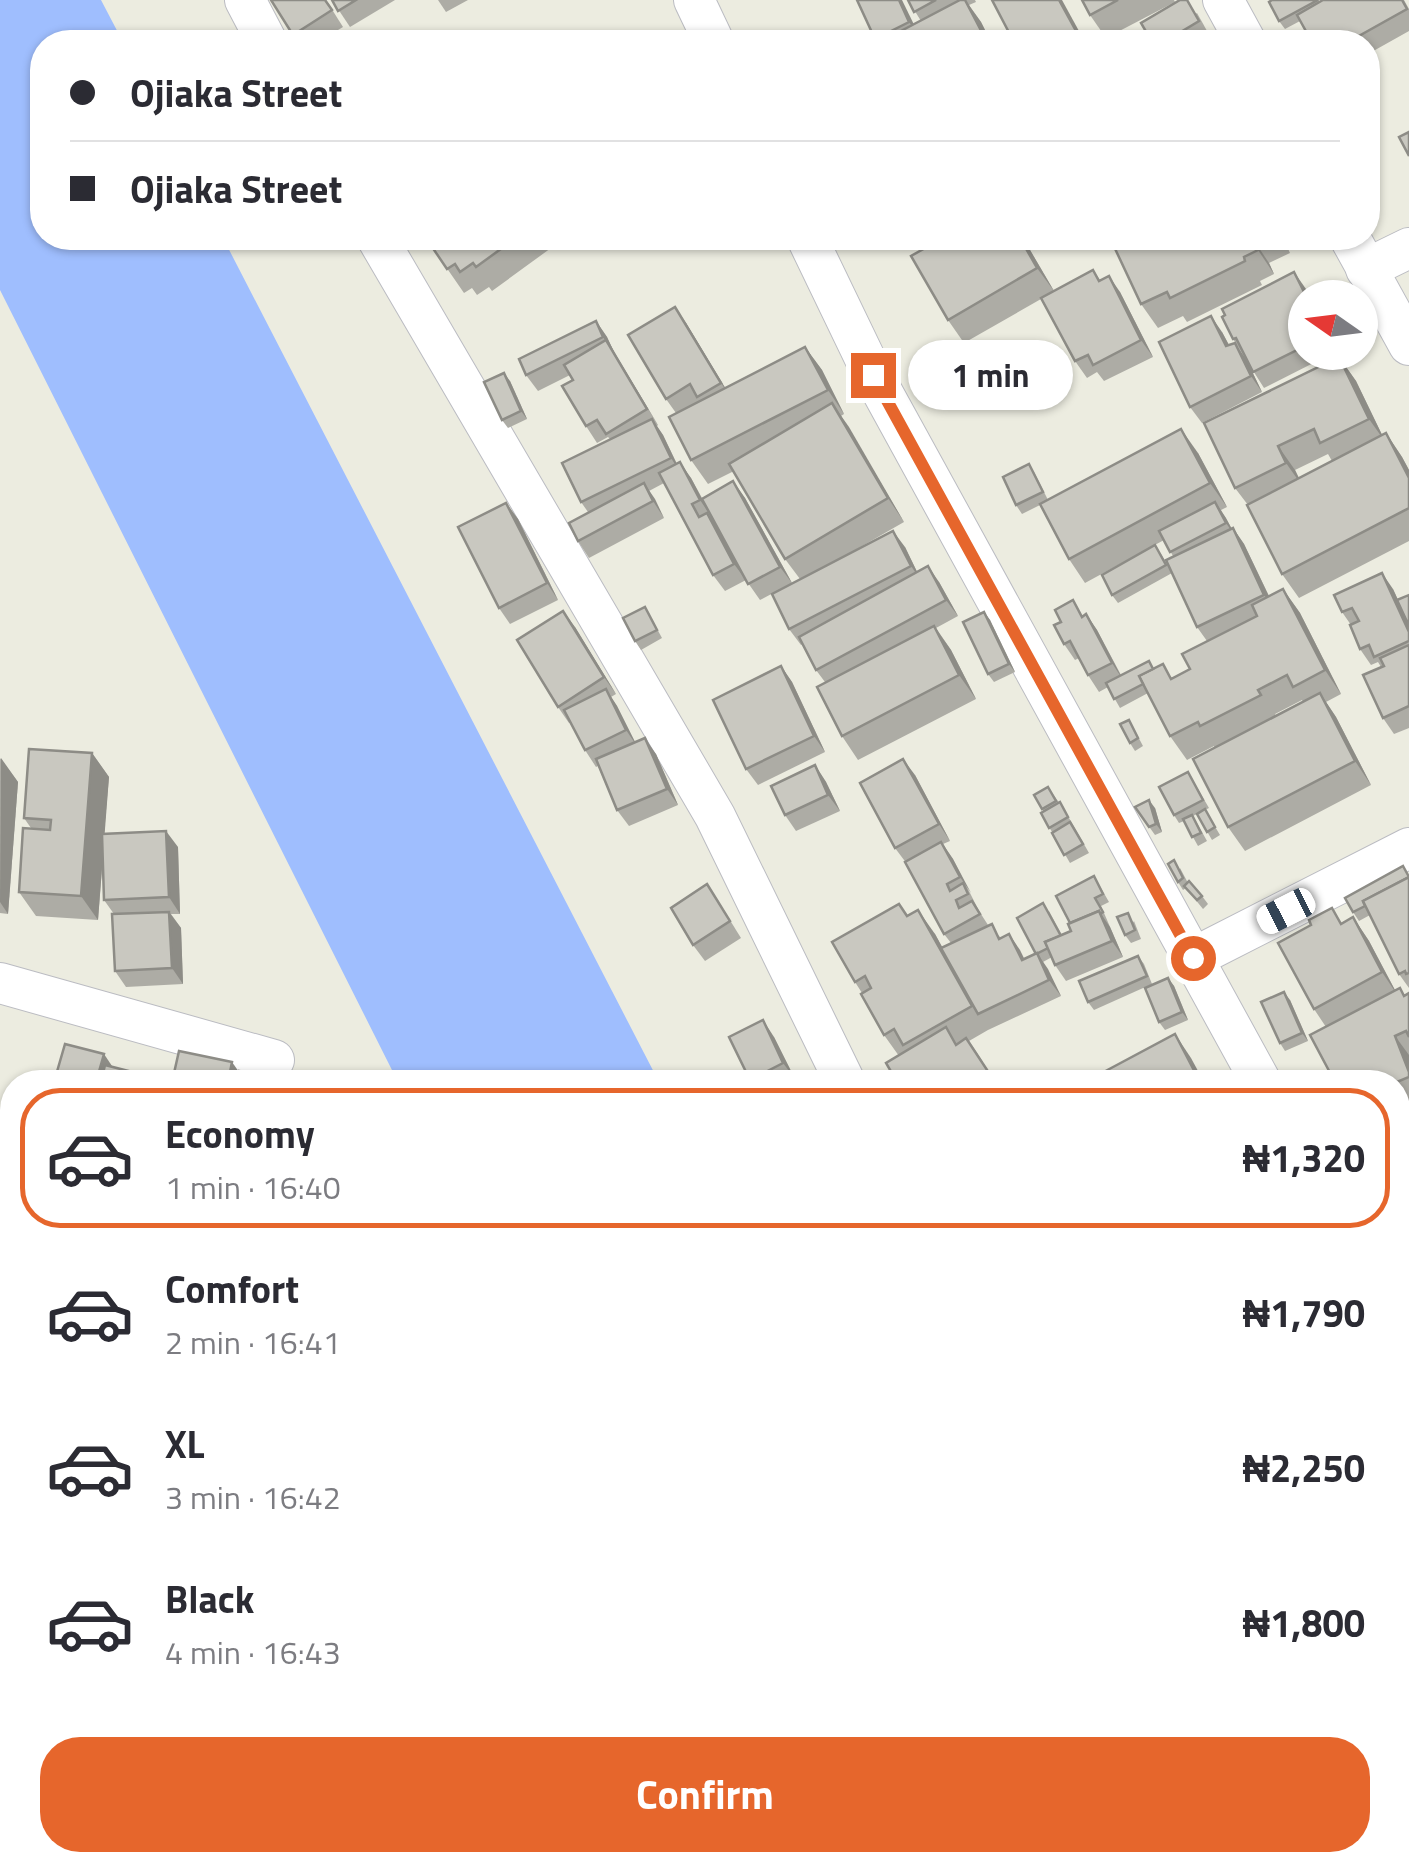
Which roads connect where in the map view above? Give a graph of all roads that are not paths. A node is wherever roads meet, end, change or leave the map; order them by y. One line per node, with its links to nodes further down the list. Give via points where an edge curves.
1 (245, 0): 4 (street)
2 (694, 0): 5 (street)
3 (1223, 0): 6 (street)
4 (261, 30)
5 (708, 30)
6 (1239, 30)
7 (1409, 248): 10 (street)
8 (384, 250): 16 (street, via 715,816)
9 (813, 250): 13 (street, via 873,375)
10 (1358, 253): 11 (street)
11 (1409, 345)
12 (1409, 848): 13 (street)
13 (1193, 958): 17 (street)
14 (0, 983): 15 (street)
15 (274, 1060)
16 (836, 1067)
17 (1254, 1070)

